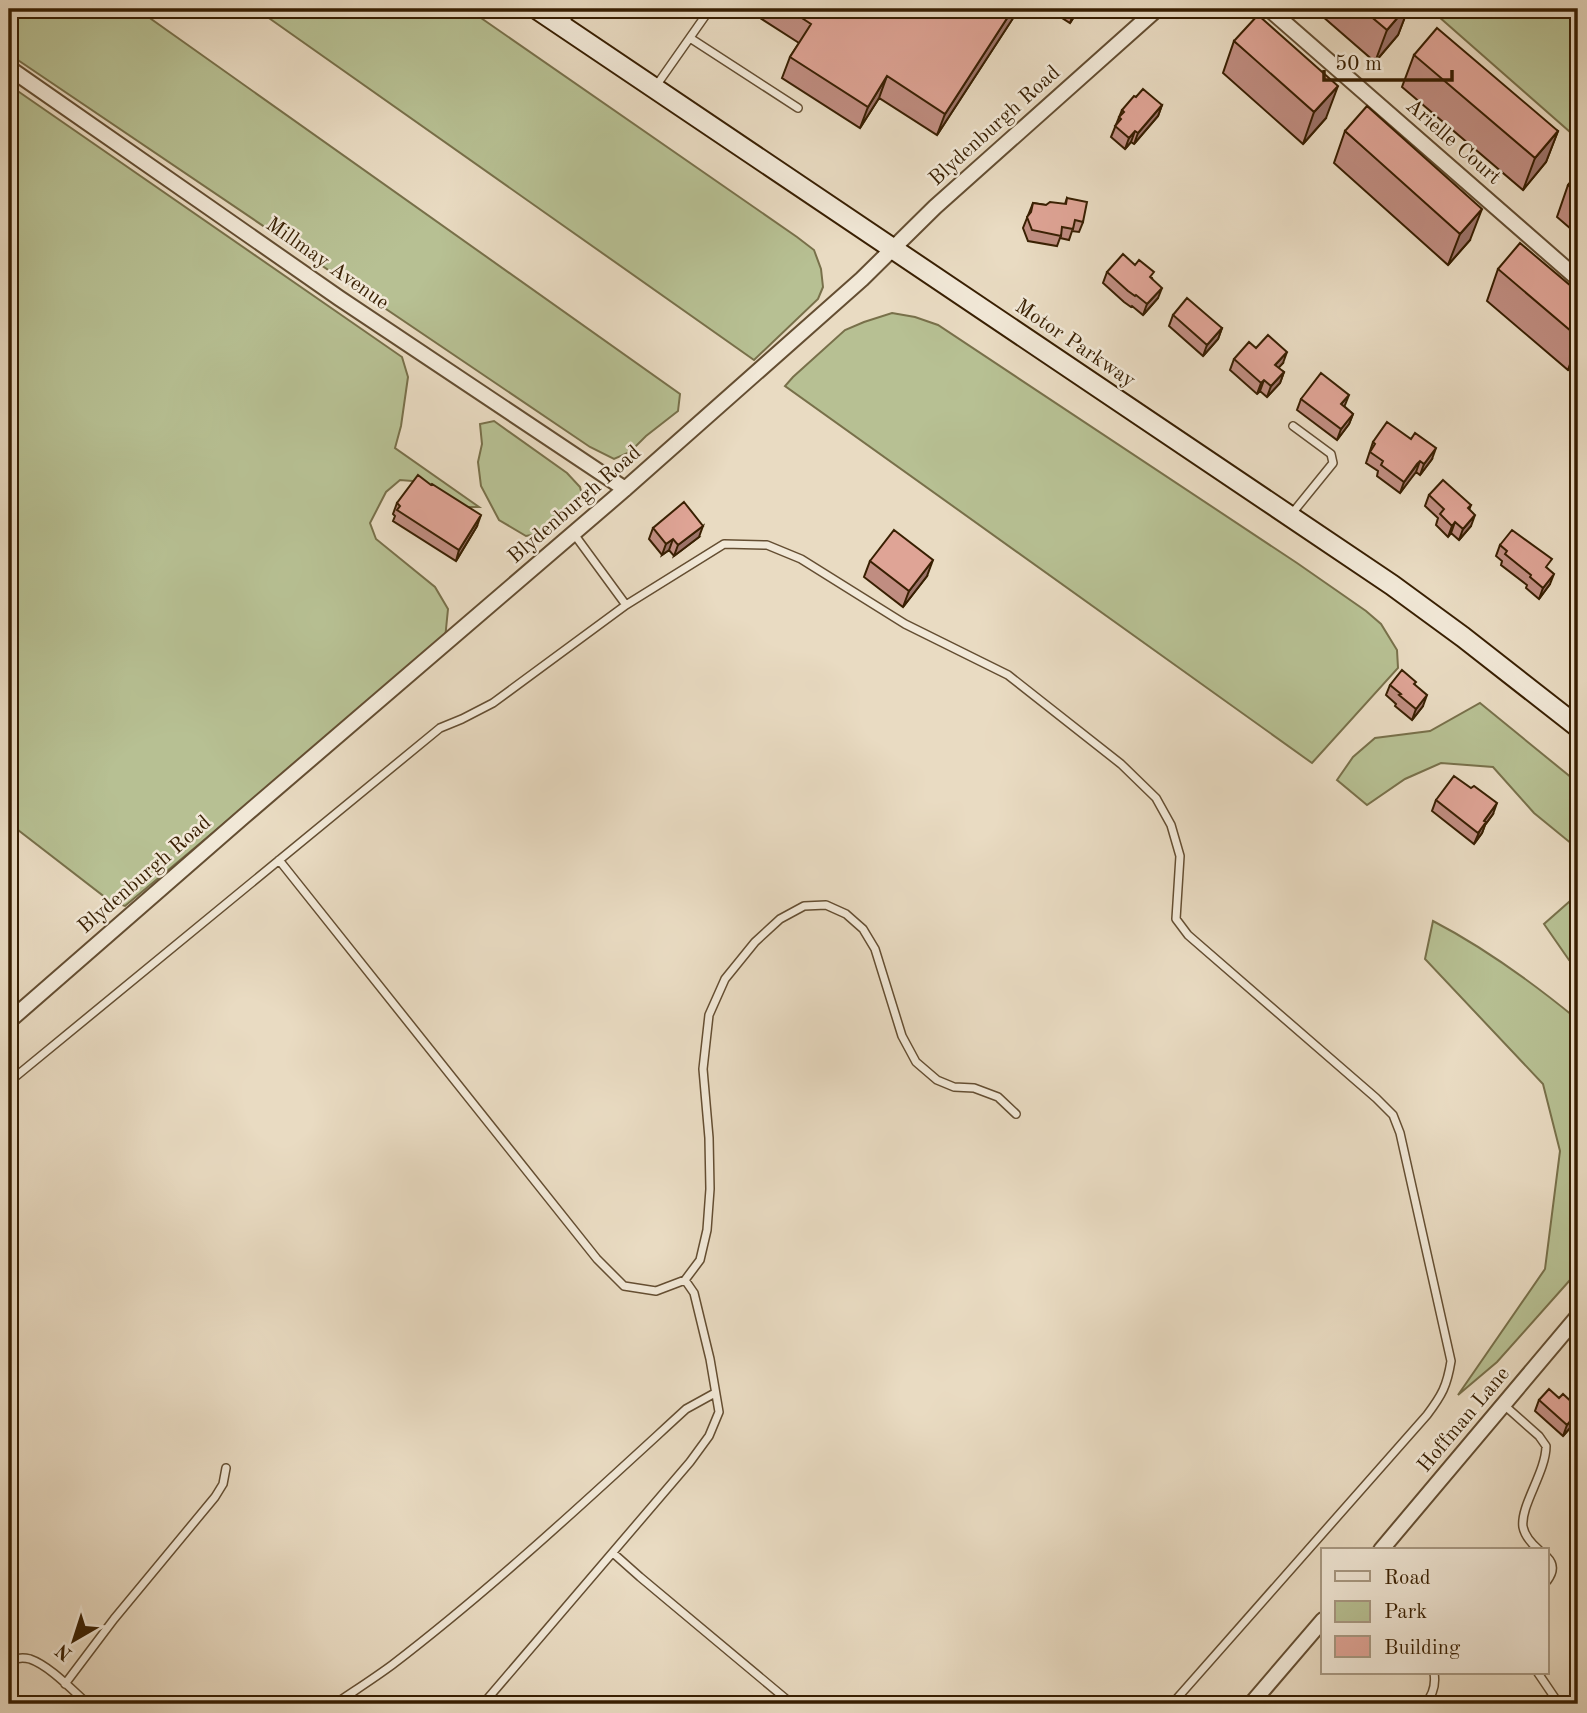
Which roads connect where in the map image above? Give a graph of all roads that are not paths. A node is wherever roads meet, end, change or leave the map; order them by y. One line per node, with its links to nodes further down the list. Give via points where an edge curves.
1 (537, 9): 6 (main road, Motor Parkway)
2 (573, 9): 6 (lane)
3 (710, 9): 7 (lane)
4 (1157, 9): 11 (street, Blydenburgh Road)
5 (1269, 9): 12 (street, Arielle Court)
6 (562, 26): 9 (main road, Motor Parkway)
7 (690, 38): 9 (lane); 10 (lane)
8 (9, 68): 14 (street, Millmay Avenue, via 339,298)
9 (655, 88): 11 (main road, Motor Parkway)
10 (798, 108)
11 (893, 248): 14 (street, Blydenburgh Road); 15 (main road, Motor Parkway)
12 (1578, 279)
13 (1293, 426): 15 (lane, via 1331,454 1333,463)
14 (625, 489): 16 (street, Blydenburgh Road)
15 (1290, 516): 18 (main road, Motor Parkway, via 1463,637)
16 (574, 534): 17 (lane); 20 (street, Blydenburgh Road)
17 (626, 606): 19 (lane, via 493,703 440,728); 42 (lane, via 724,544 766,545 801,559 905,624 1008,675 1121,764 1156,798 1171,825 1180,856 1176,919 1188,934 1393,1115 1451,1361 1448,1381 1427,1415)
18 (1578, 727)
19 (279, 860): 21 (lane); 23 (lane, via 597,1259 624,1286 656,1292)
20 (9, 1021)
21 (9, 1082)
22 (1017, 1114): 23 (lane, via 998,1097 937,1080 916,1062 902,1036 875,949 863,929 826,905 803,906 755,942 726,979 709,1015 703,1069 709,1138 707,1230 699,1261)
23 (685, 1280): 25 (lane, via 694,1293)
24 (1578, 1316): 26 (street, Hoffman Lane)
25 (715, 1393): 30 (lane, via 719,1412 709,1436); 39 (lane, via 686,1409 485,1590)
26 (1504, 1405): 28 (street, Hoffman Lane); 29 (lane, via 1546,1446 1522,1524)
27 (226, 1468): 37 (lane, via 215,1497)
28 (1383, 1548)
29 (1537, 1548)
30 (613, 1553): 40 (lane); 41 (lane)
31 (1548, 1559): 32 (lane, via 1553,1567)
32 (1548, 1580)
33 (1321, 1622): 43 (street)
34 (9, 1661): 37 (lane, via 32,1660)
35 (1434, 1674): 44 (lane, via 1432,1693)
36 (1539, 1674): 45 (lane)
37 (65, 1684): 38 (lane)
38 (88, 1704)
39 (335, 1704)
40 (483, 1704)
41 (792, 1704)
42 (1172, 1704)
43 (1251, 1704)
44 (1425, 1704)
45 (1559, 1704)

